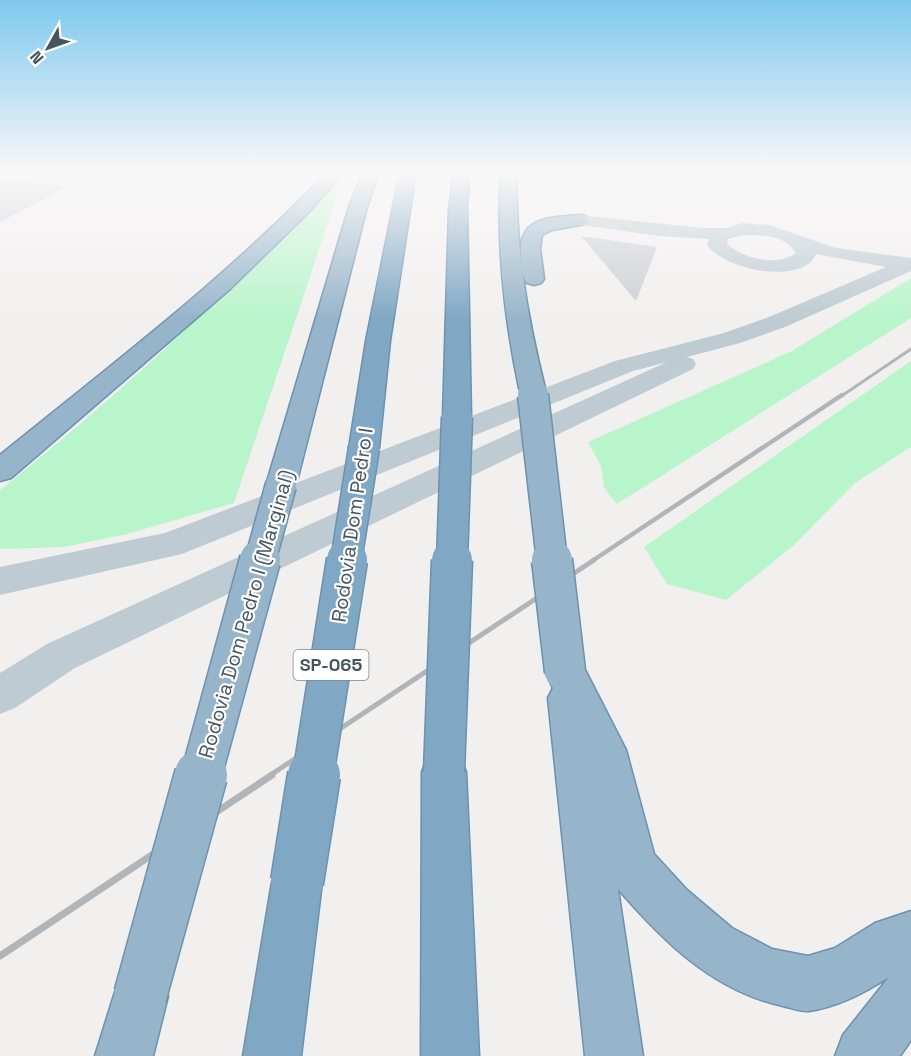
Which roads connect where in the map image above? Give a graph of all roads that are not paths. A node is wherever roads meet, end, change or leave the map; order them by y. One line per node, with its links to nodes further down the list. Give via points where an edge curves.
1 (289, 221): 15 (highway, via 223,285)
2 (354, 221): 21 (highway, Rodovia Dom Pedro I (Marginal), bridge)
3 (399, 221): 22 (highway, Rodovia Dom Pedro I / SP-065, bridge)
4 (458, 221): 23 (highway, bridge, via 457,417 444,772)
5 (506, 221): 14 (highway, via 509,267)
6 (571, 221): 14 (highway, via 543,225 532,231 528,240 537,326)
7 (590, 221): 8 (street, via 660,230 707,242)
8 (723, 241): 9 (street, via 753,229); 11 (street, via 735,258)
9 (796, 241): 10 (street, via 844,255); 11 (street, via 804,247 804,258)
10 (910, 264): 12 (street)
11 (785, 265): 12 (street)
12 (877, 280): 13 (street)
13 (732, 338): 16 (street, via 624,366 170,545); 18 (street, via 657,378 61,656)
14 (522, 340): 17 (highway, bridge, via 532,388)
15 (0, 471)
16 (0, 581)
17 (565, 671): 19 (highway, via 604,750 633,868 669,908 713,947 765,975 808,984 847,972 894,942); 24 (highway)
18 (1, 694)
19 (911, 938)
20 (911, 993): 25 (highway)
21 (124, 1056)
22 (272, 1056)
23 (450, 1056)
24 (614, 1056)
25 (864, 1056)

